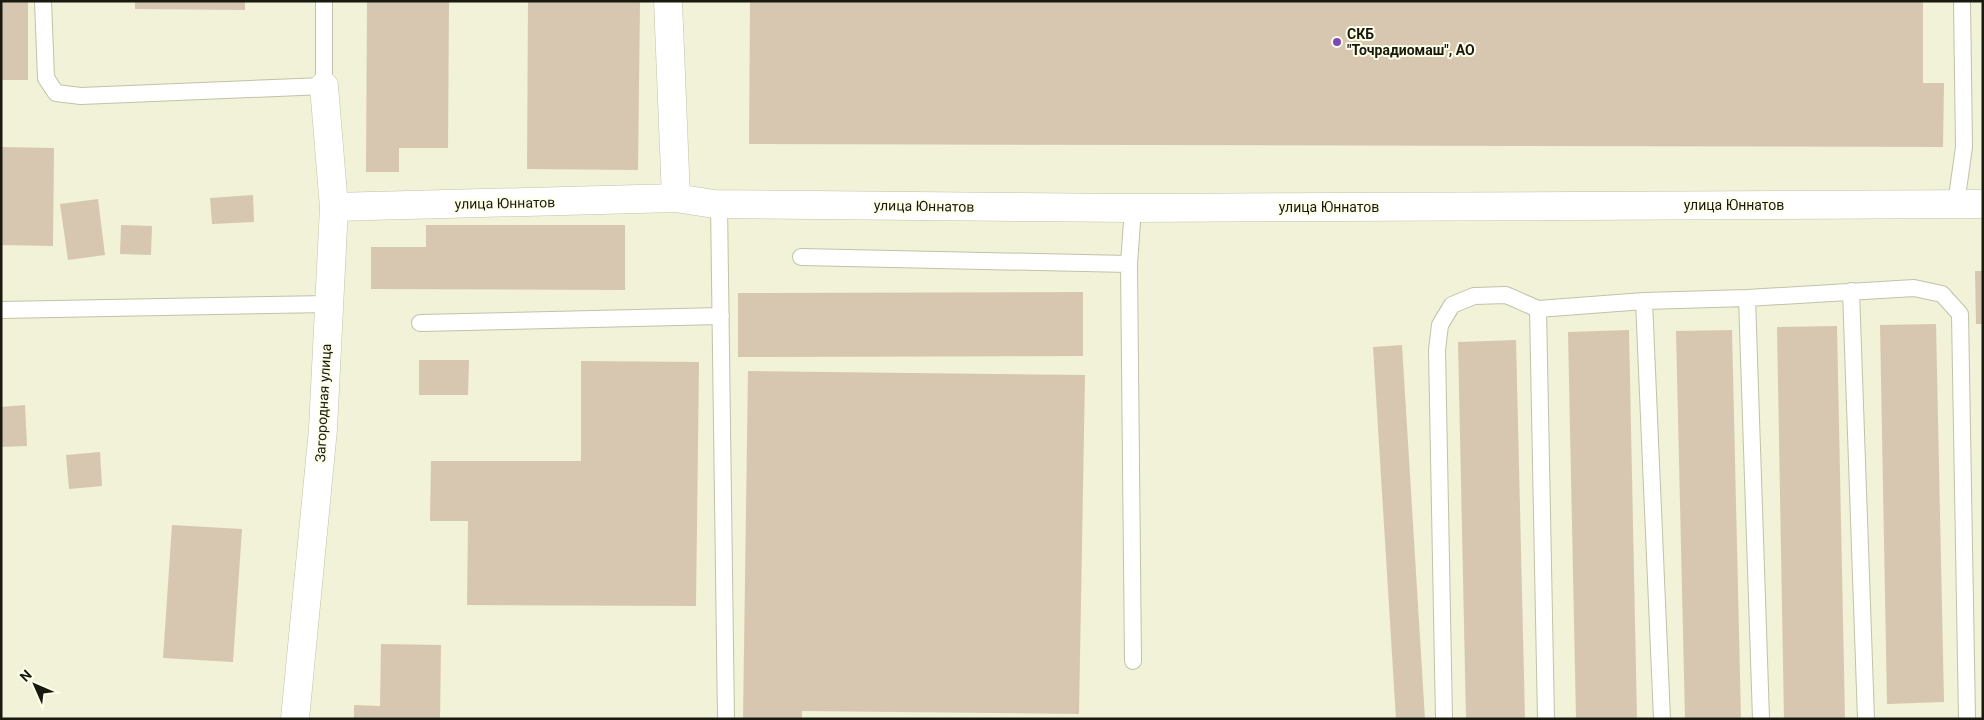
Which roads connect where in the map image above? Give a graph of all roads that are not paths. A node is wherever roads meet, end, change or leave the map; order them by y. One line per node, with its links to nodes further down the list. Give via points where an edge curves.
1 (43, 1): 5 (lane, via 46,78 56,93 81,96)
2 (324, 1): 5 (lane)
3 (668, 1): 6 (street)
4 (1962, 1): 8 (lane, via 1964,147)
5 (324, 86): 10 (street, Загородная улица)
6 (676, 198): 7 (street, улица Юннатов); 10 (street, улица Юннатов)
7 (719, 204): 11 (street, улица Юннатов); 20 (lane)
8 (1956, 204): 9 (street, улица Юннатов); 11 (street, улица Юннатов)
9 (1983, 204)
10 (334, 207): 17 (street, Загородная улица)
11 (1133, 208): 13 (lane)
12 (802, 257): 13 (lane)
13 (1129, 264): 22 (lane)
14 (1851, 291): 15 (lane); 29 (lane); 30 (lane, via 1914,288 1942,294 1960,314)
15 (1747, 298): 16 (lane); 28 (lane)
16 (1644, 301): 18 (lane); 27 (lane)
17 (328, 304): 19 (lane); 23 (street, Загородная улица, via 323,429)
18 (1538, 309): 25 (lane, via 1506,295 1474,296 1452,305 1440,325 1437,350); 26 (lane)
19 (1, 310)
20 (721, 316): 21 (lane); 24 (lane)
21 (420, 322)
22 (1133, 661)
23 (294, 719)
24 (726, 719)
25 (1444, 719)
26 (1546, 719)
27 (1662, 719)
28 (1761, 719)
29 (1866, 719)
30 (1967, 719)

